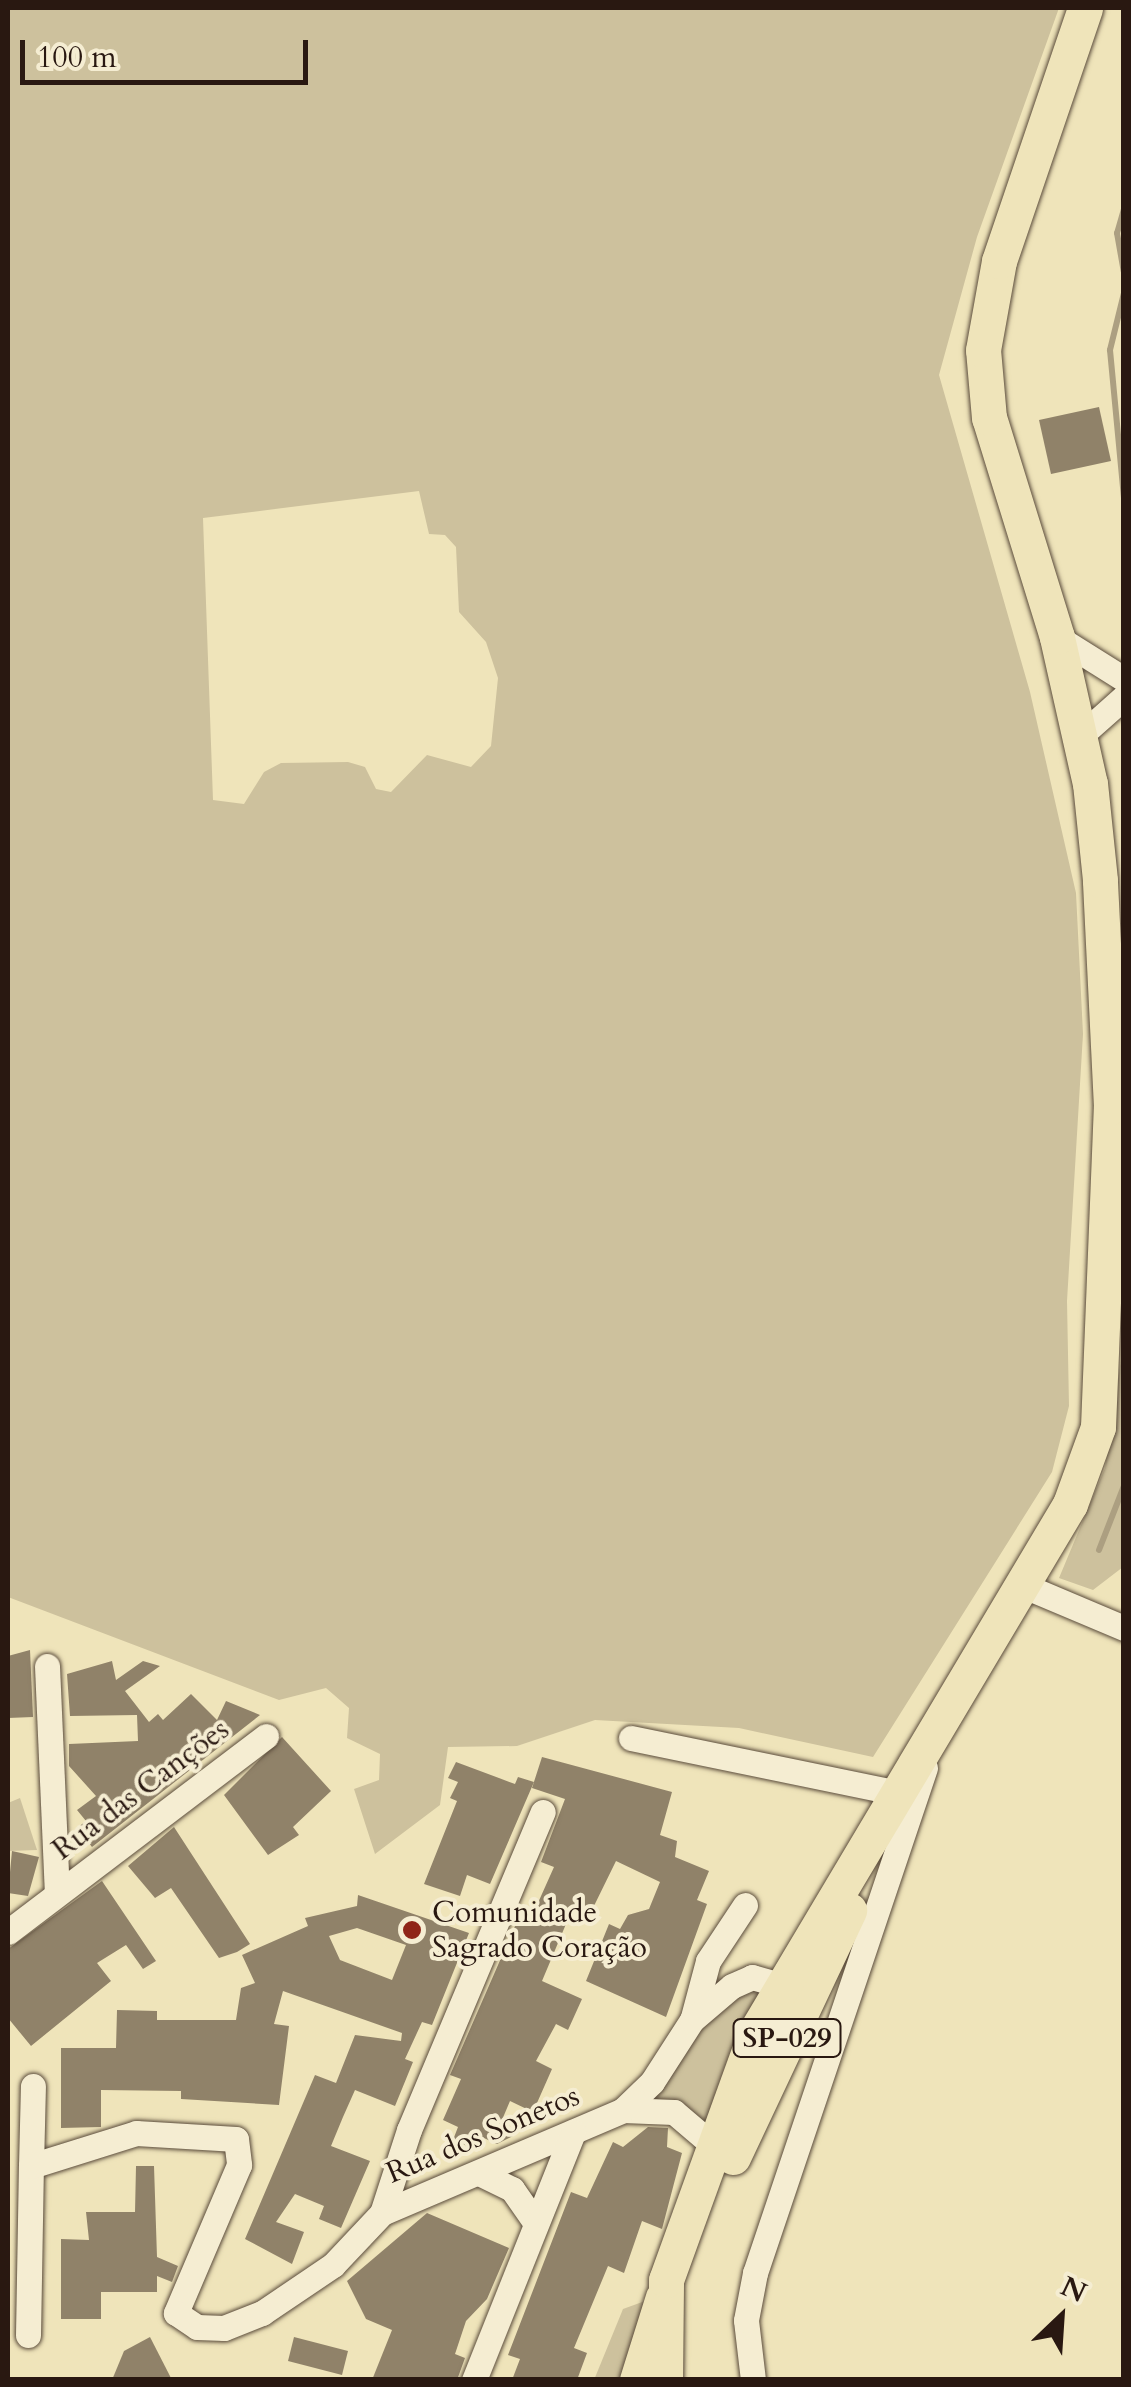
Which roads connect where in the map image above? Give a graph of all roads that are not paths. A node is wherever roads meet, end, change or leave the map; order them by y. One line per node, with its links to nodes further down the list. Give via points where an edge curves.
1 (1085, 8): 2 (highway, SP-029, via 999,261 983,350 989,418)
2 (1057, 636): 3 (street); 5 (highway, SP-029)
3 (1124, 679)
4 (1124, 697): 5 (street)
5 (1078, 737): 6 (highway, SP-029, via 1100,880 1110,1043 1100,1408 1070,1504)
6 (1022, 1585): 7 (street); 11 (highway, SP-029)
7 (1124, 1628)
8 (47, 1666): 14 (street)
9 (266, 1736): 14 (street, Rua das Canções, via 144,1836)
10 (631, 1738): 12 (street)
11 (928, 1756): 12 (highway, SP-029); 21 (highway, SP-029); 34 (street, via 755,2273 746,2320)
12 (893, 1792): 17 (highway, SP-029, via 802,1948)
13 (543, 1812): 26 (street, via 409,2130)
14 (57, 1892): 16 (street, Rua das Canções)
15 (745, 1905): 18 (street, Rua dos Sonetos, via 708,1961)
16 (8, 1932)
17 (766, 1981): 18 (street, Rua dos Sonetos); 21 (highway, via 784,2010); 23 (highway, SP-029)
18 (692, 2020): 20 (street, Rua dos Sonetos)
19 (33, 2086): 24 (street)
20 (623, 2110): 22 (street, Rua dos Sonetos); 23 (street, via 674,2112)
21 (748, 2118): 33 (highway, SP-029, via 687,2282)
22 (574, 2132): 25 (street, Rua dos Sonetos); 27 (street)
23 (714, 2146): 28 (highway, SP-029)
24 (31, 2166): 26 (street, Rua dos Sonetos, via 136,2133 221,2134 240,2142 239,2165 176,2313 208,2329 245,2322 333,2265); 29 (street)
25 (479, 2172): 26 (street, Rua dos Sonetos); 27 (street, via 512,2189)
26 (382, 2213)
27 (535, 2222): 30 (street)
28 (666, 2280): 31 (main road); 32 (highway, SP-029)
29 (28, 2334)
30 (474, 2380)
31 (636, 2380)
32 (665, 2380)
33 (682, 2380)
34 (753, 2380)

